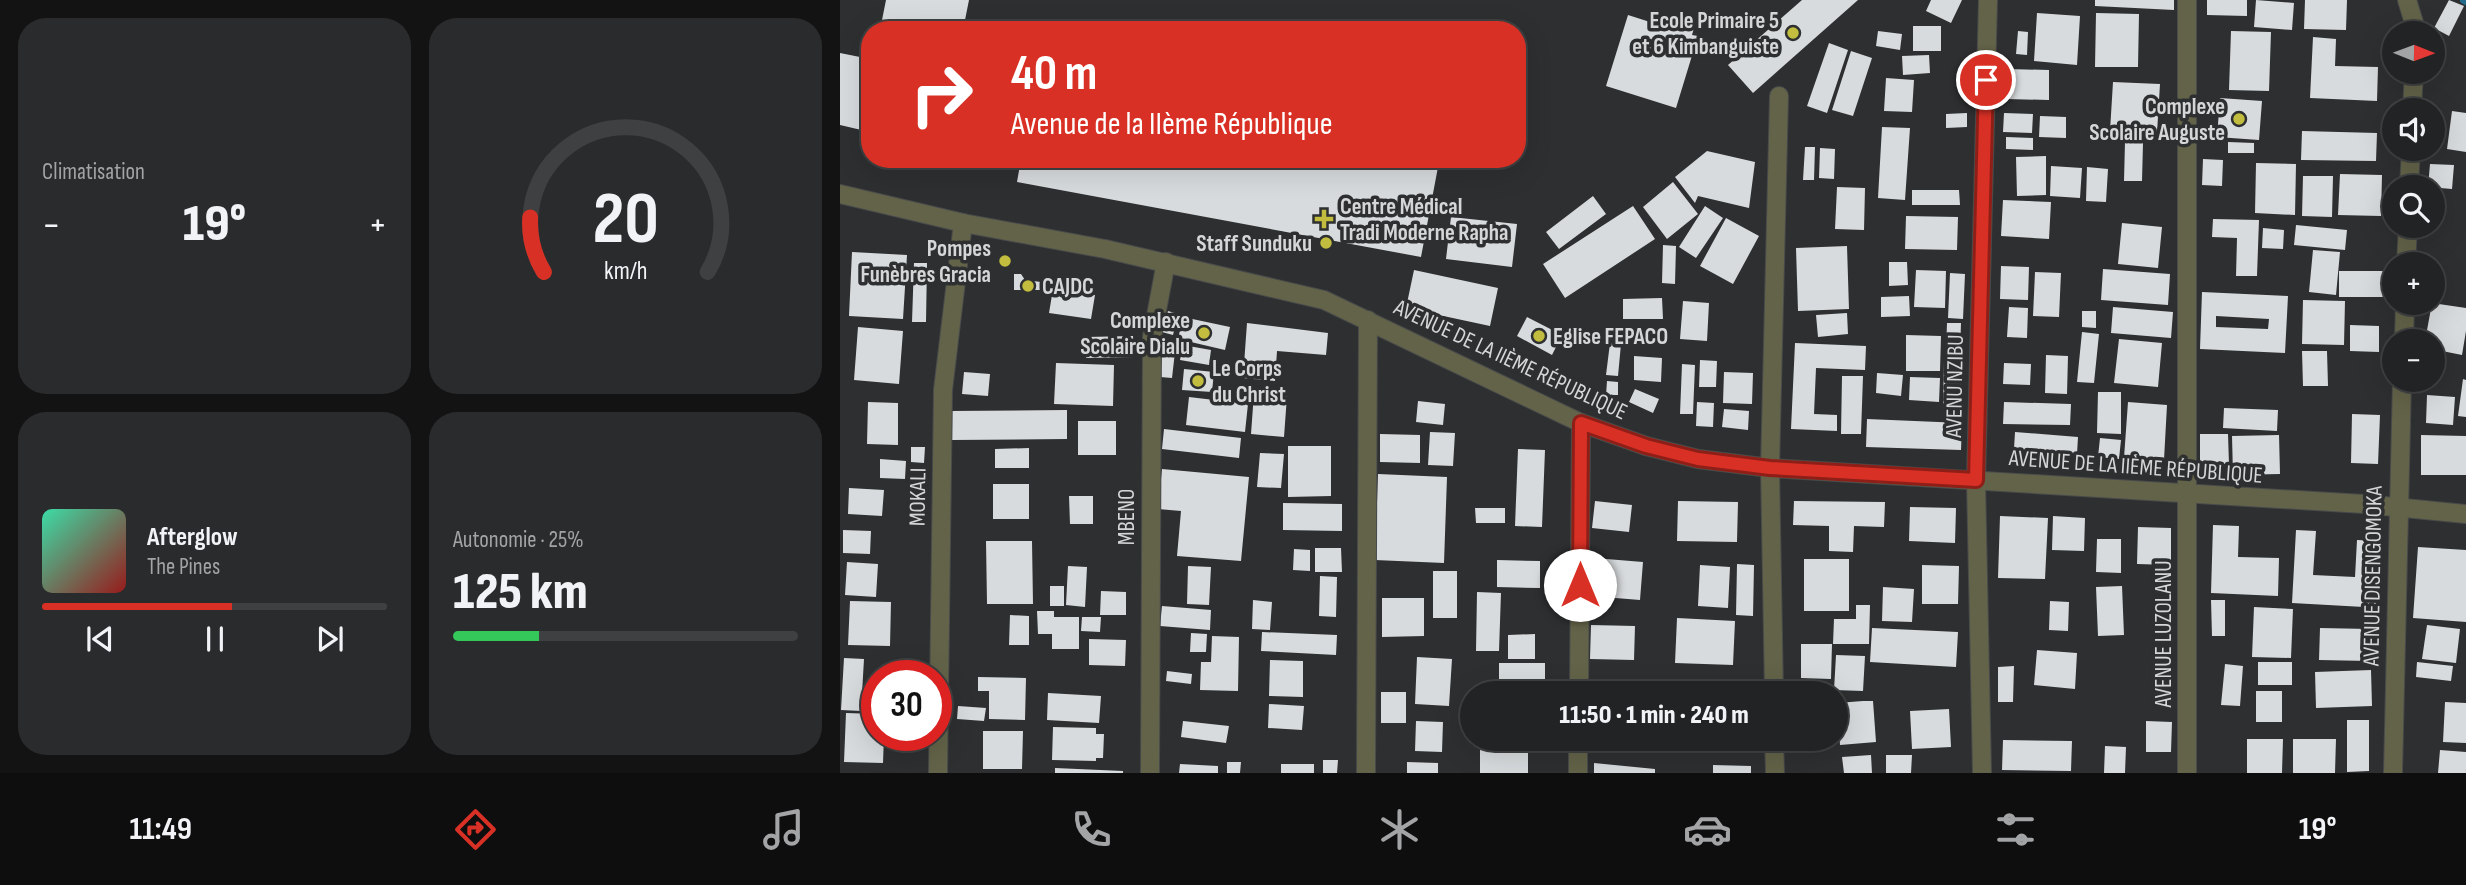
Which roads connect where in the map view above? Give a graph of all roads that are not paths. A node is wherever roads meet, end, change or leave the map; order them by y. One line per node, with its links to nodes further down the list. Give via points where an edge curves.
1 (1989, 0): 13 (street, AVENU NZIBU)
2 (2187, 0): 14 (street, AVENUE LUZOLANU)
3 (2407, 0): 4 (street)
4 (2413, 21)
5 (1779, 96): 12 (street)
6 (840, 194): 7 (street, AVENUE DE LA IIÈME RÉPUBLIQUE)
7 (963, 223): 8 (street, AVENUE DE LA IIÈME RÉPUBLIQUE); 21 (street, MOKALI, via 943,390)
8 (1166, 262): 9 (street, AVENUE DE LA IIÈME RÉPUBLIQUE, via 1324,300); 22 (street, MBENO, via 1152,337)
9 (1368, 320): 11 (street, AVENUE DE LA IIÈME RÉPUBLIQUE); 23 (street)
10 (2402, 392): 15 (street, AVENUE DISENGOMOKA)
11 (1581, 423): 12 (street, AVENUE DE LA IIÈME RÉPUBLIQUE, via 1698,459); 17 (street)
12 (1770, 468): 13 (street, AVENUE DE LA IIÈME RÉPUBLIQUE); 18 (street)
13 (1976, 480): 14 (street, AVENUE DE LA IIÈME RÉPUBLIQUE); 26 (street, AVENU NZIBU)
14 (2188, 494): 15 (street, AVENUE DE LA IIÈME RÉPUBLIQUE); 27 (street, AVENUE LUZOLANU)
15 (2398, 506): 16 (street, AVENUE DE LA IIÈME RÉPUBLIQUE); 28 (street, AVENUE DISENGOMOKA)
16 (2466, 514)
17 (1578, 681)
18 (1774, 681)
19 (1578, 751): 24 (street)
20 (1774, 751): 25 (street)
21 (938, 773)
22 (1150, 773)
23 (1366, 773)
24 (1578, 773)
25 (1775, 773)
26 (1982, 773)
27 (2187, 773)
28 (2393, 773)

